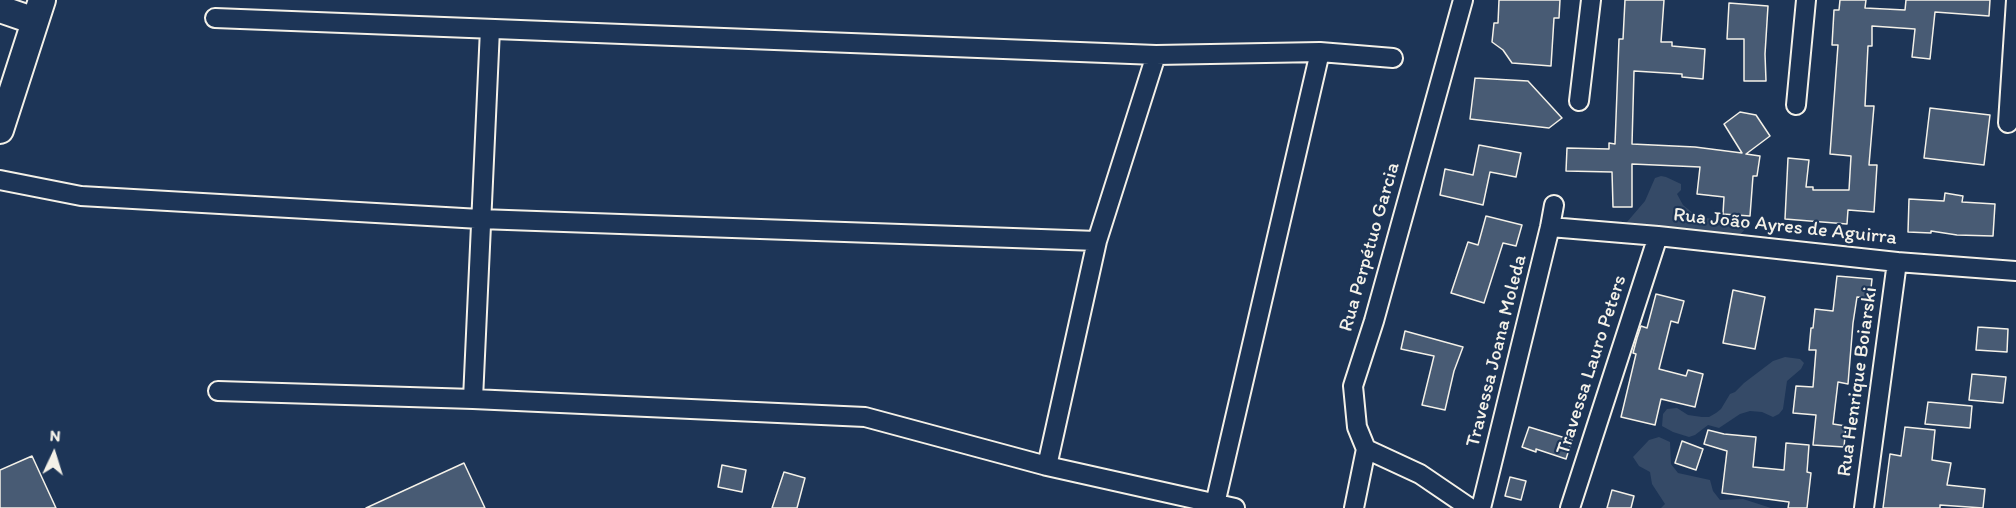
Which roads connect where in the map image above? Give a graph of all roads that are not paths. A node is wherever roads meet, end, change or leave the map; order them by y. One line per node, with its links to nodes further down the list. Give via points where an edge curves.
1 (1462, 0): 26 (street, Rua Perpétuo Garcia, via 1353,386 1358,427)
2 (1591, 0): 12 (street)
3 (1806, 0): 13 (street)
4 (2016, 0): 14 (street)
5 (3, 10): 6 (main road)
6 (38, 11): 15 (main road)
7 (215, 18): 8 (street)
8 (490, 29): 10 (street); 18 (street)
9 (1320, 52): 10 (street); 11 (street); 28 (street)
10 (1156, 55): 21 (street)
11 (1393, 58)
12 (1579, 101)
13 (1796, 105)
14 (2008, 123)
15 (0, 130)
16 (0, 180): 18 (street, via 81,196)
17 (1554, 205): 19 (street, Travessa Joana Moleda)
18 (480, 219): 21 (street); 25 (street)
19 (1550, 227): 20 (street, Rua João Ayres de Aguirra); 32 (street, Travessa Joana Moleda)
20 (1658, 236): 22 (street, Rua João Ayres de Aguirra); 33 (street, Travessa Lauro Peters)
21 (1096, 241): 27 (street)
22 (1897, 262): 23 (street, Rua João Ayres de Aguirra); 34 (street, Rua Henrique Boiarski)
23 (2016, 271)
24 (218, 391): 25 (street)
25 (473, 399): 27 (street, via 865,417)
26 (1366, 449): 30 (street, Rua Perpétuo Garcia); 31 (street, via 1420,474)
27 (1047, 466): 28 (street)
28 (1215, 504): 29 (street)
29 (1235, 508)
30 (1354, 508)
31 (1470, 508)
32 (1481, 508)
33 (1570, 508)
34 (1864, 508)

